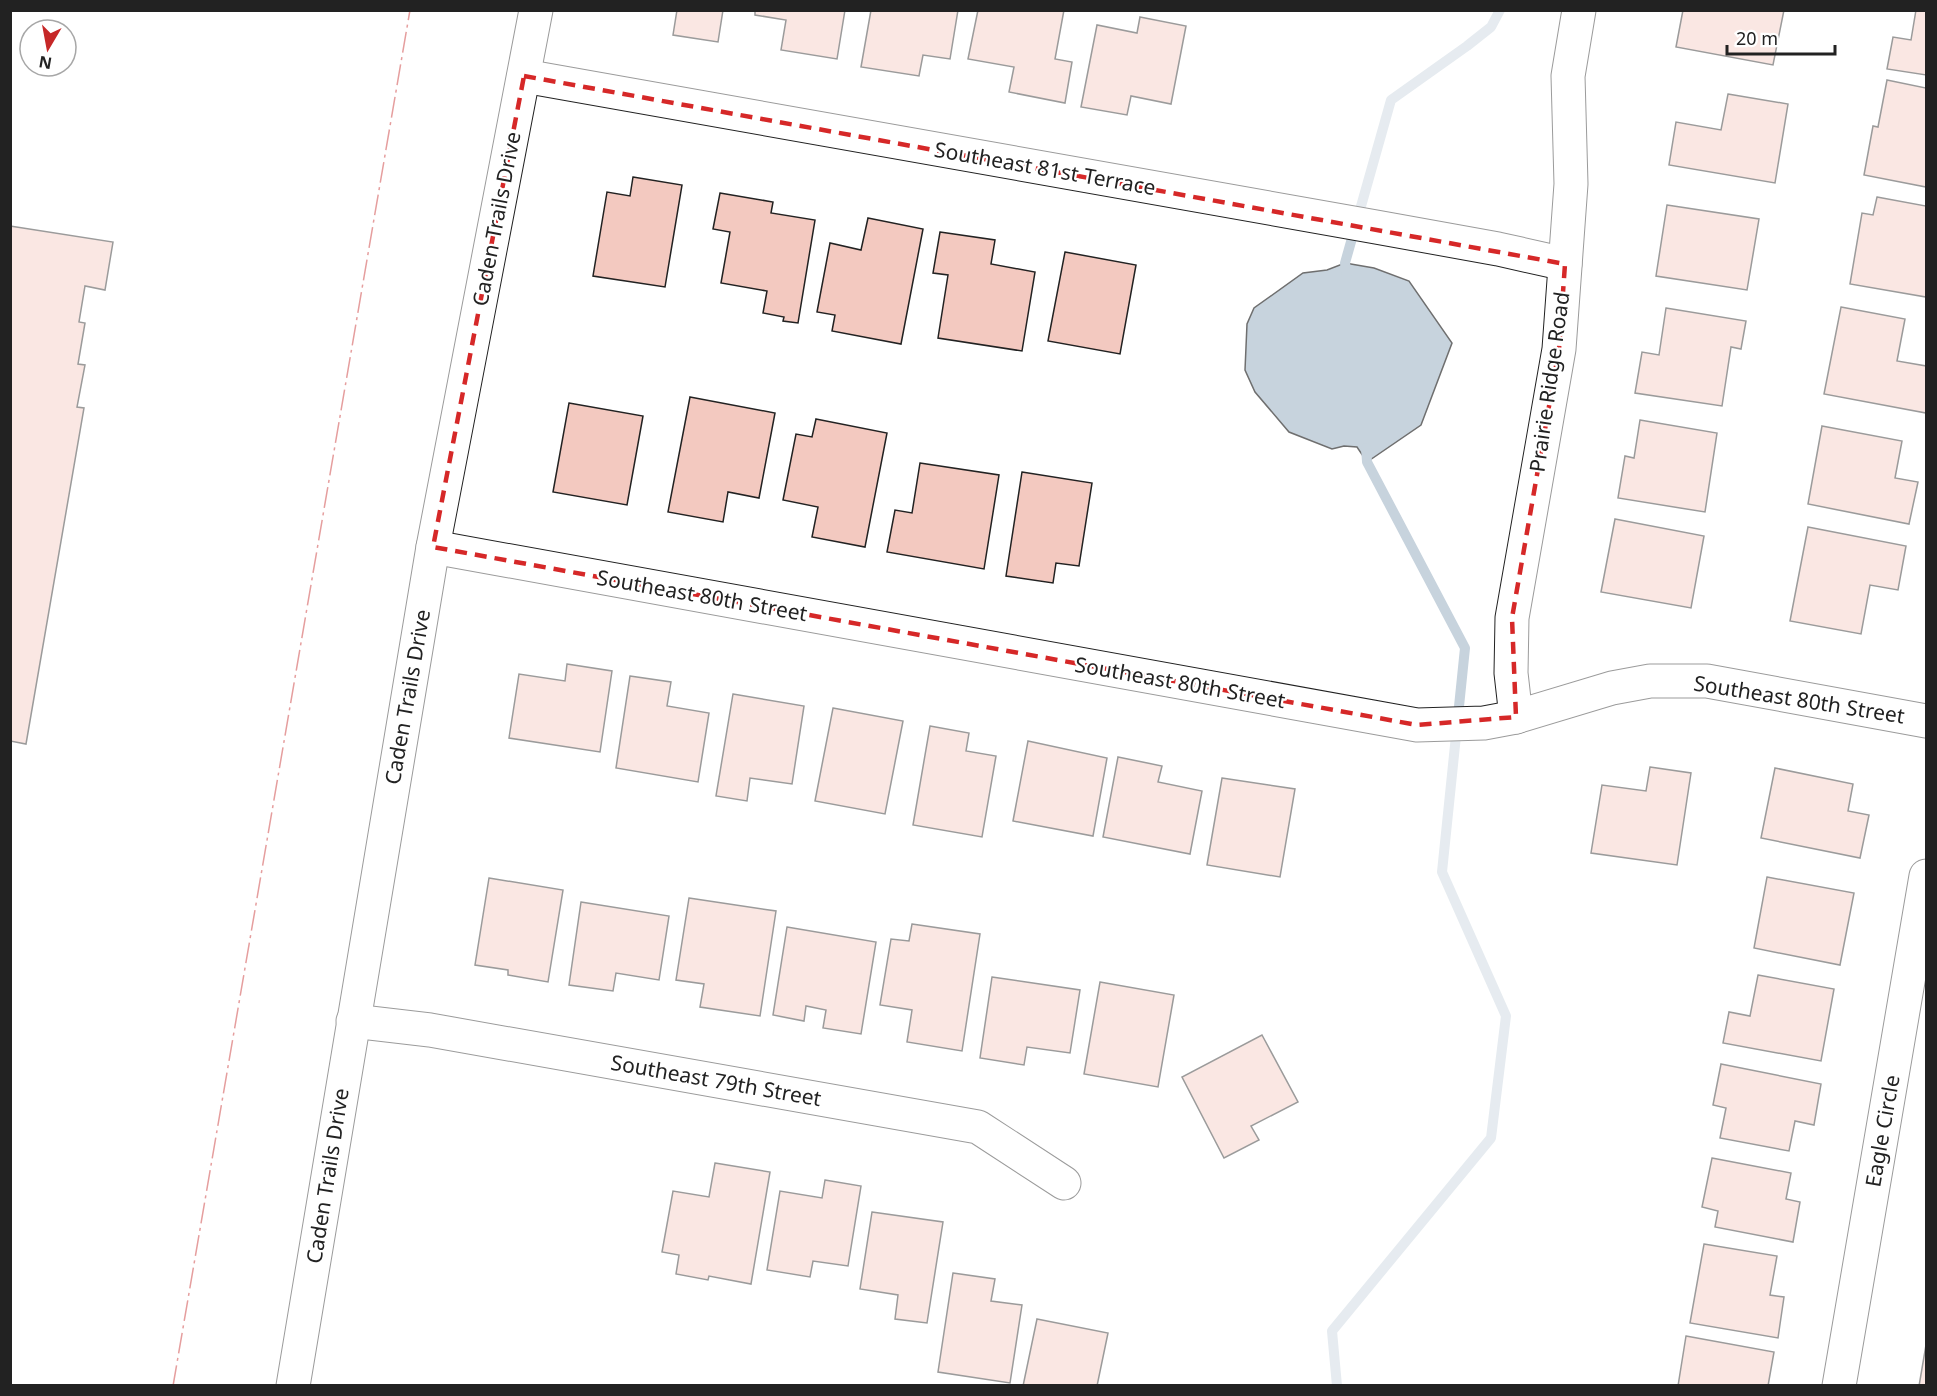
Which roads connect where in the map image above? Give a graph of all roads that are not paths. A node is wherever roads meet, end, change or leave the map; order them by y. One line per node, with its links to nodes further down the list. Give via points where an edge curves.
1 (536, 10): 3 (street, Caden Trails Drive)
2 (1579, 10): 4 (street, Prairie Ridge Road, via 1568,76 1571,184)
3 (524, 76): 4 (street, Southeast 81st Terrace); 5 (street, Caden Trails Drive)
4 (1566, 264): 6 (street, Prairie Ridge Road, via 1559,349 1512,618 1511,673)
5 (433, 548): 6 (street, Southeast 80th Street, via 1417,725 1484,723); 9 (street, Caden Trails Drive)
6 (1516, 717): 7 (street, Southeast 80th Street, via 1612,687 1650,681 1707,681)
7 (1926, 721)
8 (1926, 876): 12 (street, Eagle Circle)
9 (353, 1021): 10 (street, Southeast 79th Street, via 430,1030 978,1127); 11 (street, Caden Trails Drive)
10 (1064, 1182)
11 (293, 1386)
12 (1839, 1386)

